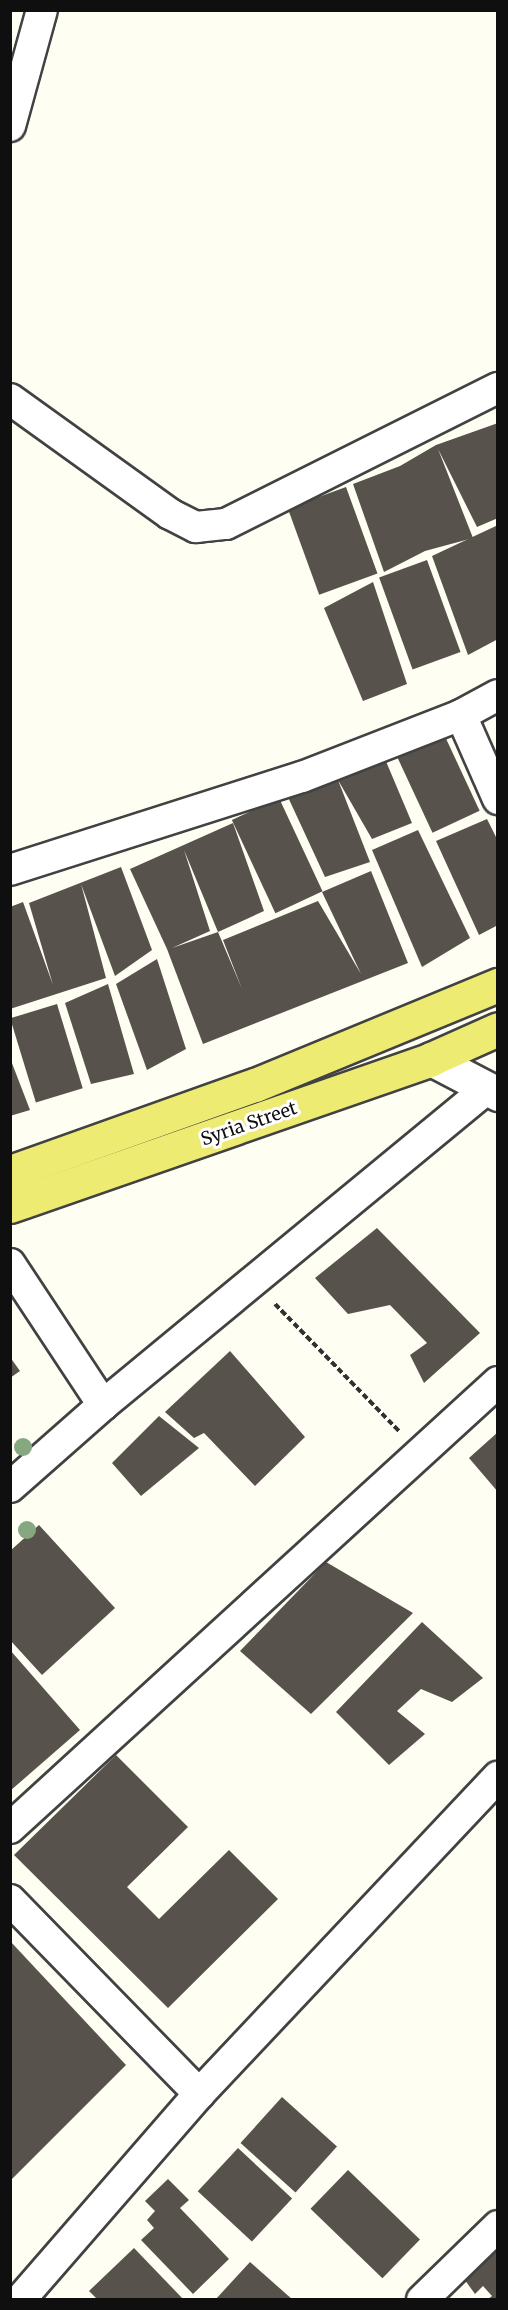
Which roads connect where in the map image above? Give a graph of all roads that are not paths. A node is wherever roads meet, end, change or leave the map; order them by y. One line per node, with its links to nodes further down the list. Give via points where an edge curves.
1 (42, 10): 2 (street)
2 (10, 126)
3 (498, 388): 4 (street, via 226,524 196,527 170,514)
4 (10, 399)
5 (498, 695): 6 (street)
6 (460, 715): 7 (street); 8 (street, via 302,777)
7 (498, 799)
8 (10, 870)
9 (498, 985): 13 (main road, via 255,1085)
10 (491, 1031): 11 (main road, Syria Street)
11 (431, 1059): 12 (street); 14 (main road, Syria Street)
12 (492, 1091): 17 (street)
13 (10, 1172)
14 (10, 1206)
15 (10, 1264): 17 (street)
16 (498, 1383): 20 (street)
17 (103, 1405): 18 (street)
18 (10, 1487)
19 (498, 1777): 22 (street)
20 (10, 1828)
21 (10, 1900): 22 (street)
22 (200, 2094): 24 (street)
23 (498, 2226): 25 (street)
24 (20, 2300)
25 (422, 2300)

